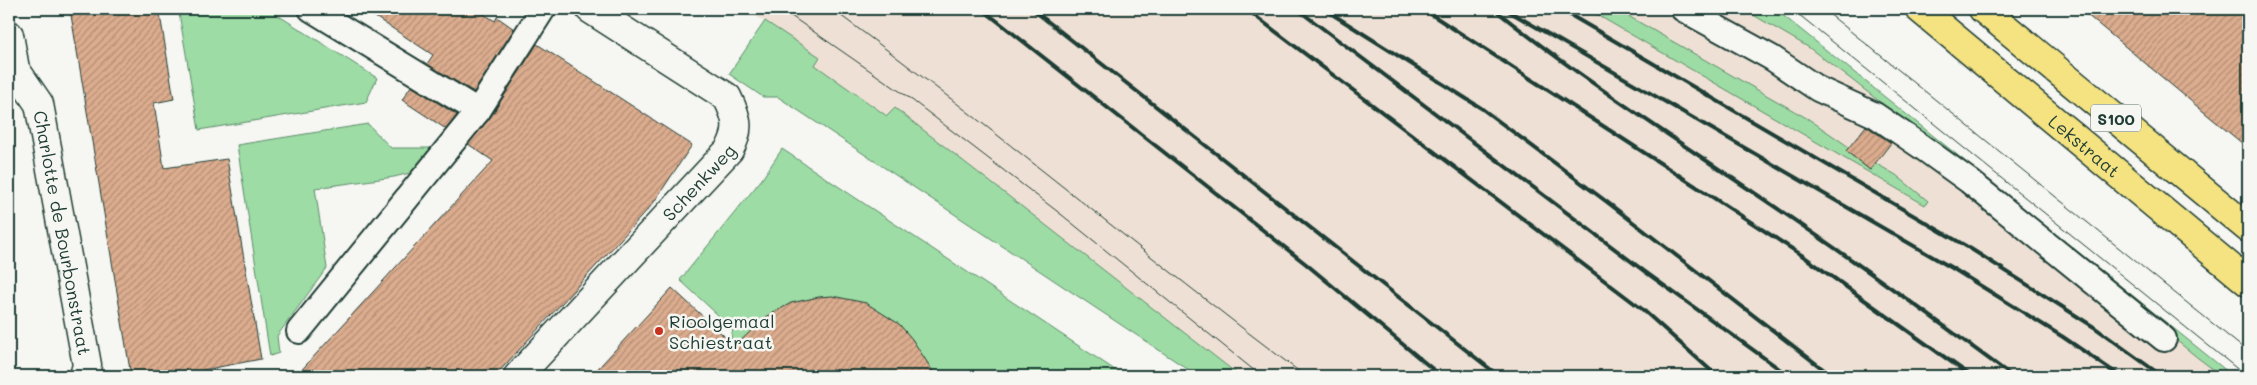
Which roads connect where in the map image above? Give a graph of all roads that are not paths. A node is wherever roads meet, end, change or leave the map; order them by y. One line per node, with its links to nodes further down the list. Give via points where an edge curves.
1 (311, 9): 8 (lane)
2 (543, 9): 8 (lane)
3 (590, 9): 14 (street, Schenkweg, via 727,96 737,118 735,140)
4 (1682, 9): 12 (lane, via 1772,58 1818,89 1875,115 1919,144)
5 (1920, 9): 10 (main road, Lekstraat / S100)
6 (1983, 9): 9 (main road, S100)
7 (9, 35): 13 (street, Charlotte de Bourbonstraat, via 16,69 40,104 87,365)
8 (478, 111): 11 (lane)
9 (2248, 228)
10 (2248, 282)
11 (299, 331)
12 (2164, 339)
13 (84, 376)
14 (518, 376)

